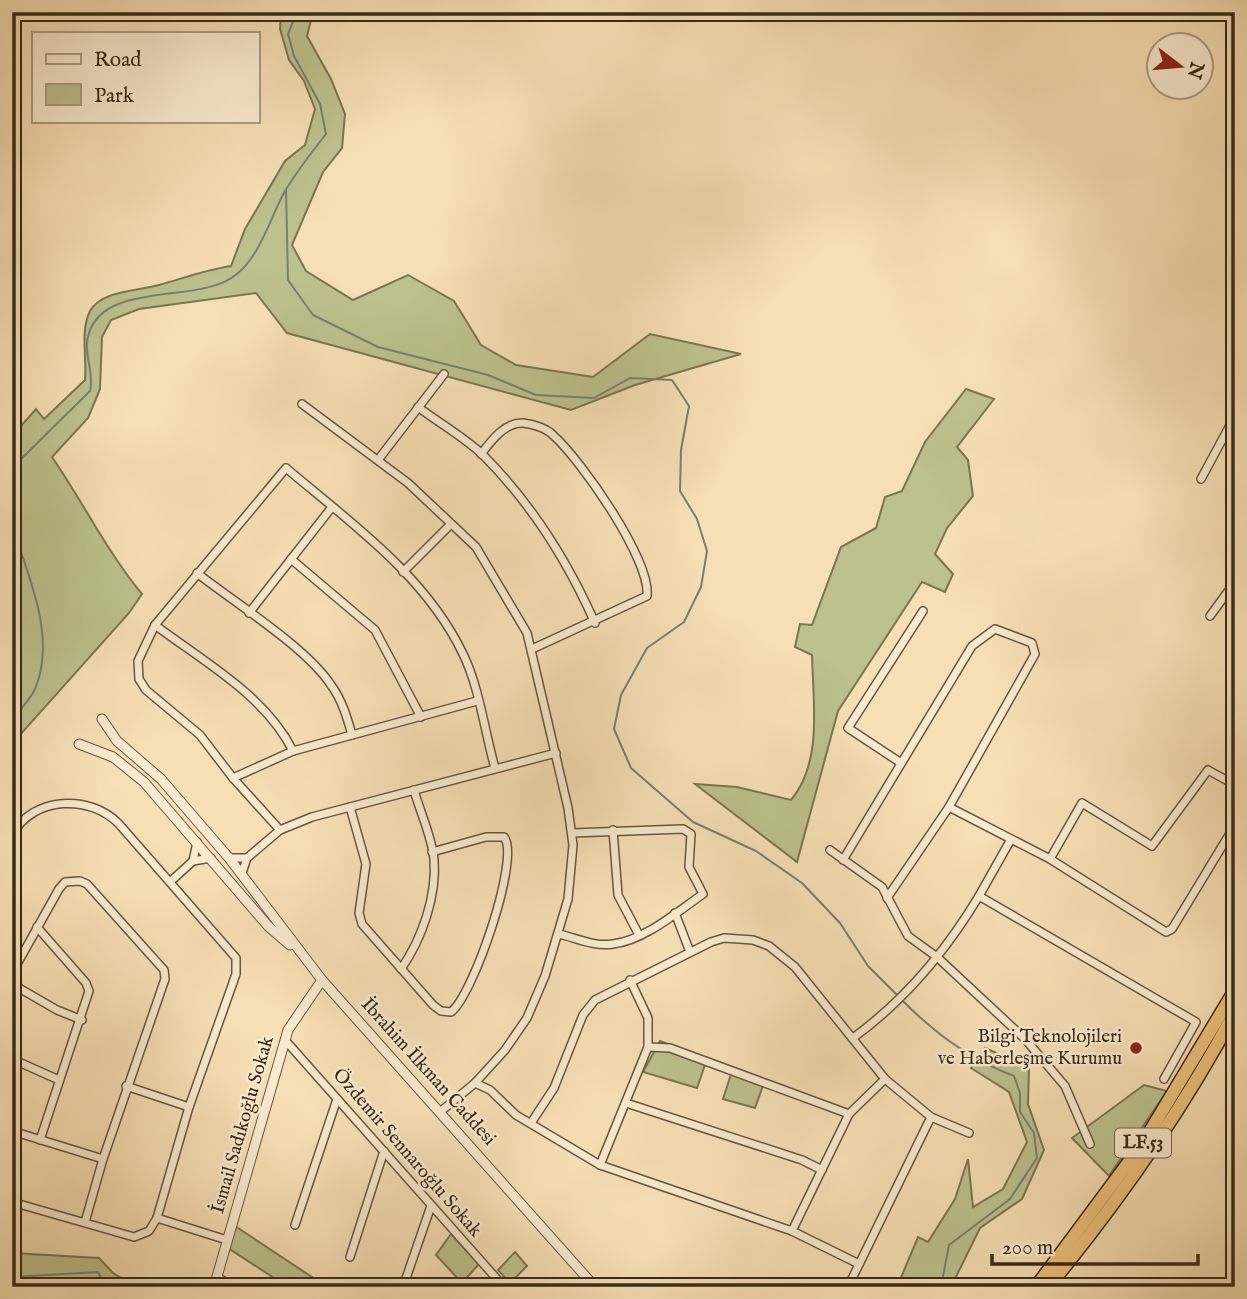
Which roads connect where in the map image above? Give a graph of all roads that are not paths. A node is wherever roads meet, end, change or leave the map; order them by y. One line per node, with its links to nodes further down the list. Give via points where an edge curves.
1 (444, 374): 3 (street)
2 (302, 404): 6 (street)
3 (418, 407): 5 (street); 6 (street)
4 (1235, 416): 7 (street)
5 (481, 454): 17 (street, via 546,528 574,575); 17 (street, via 507,428 521,423 538,426 570,453 603,498 649,584 647,596)
6 (378, 460): 9 (street)
7 (1200, 479)
8 (332, 507): 10 (street); 11 (street); 12 (street, via 286,468)
9 (451, 524): 11 (street); 19 (street, via 476,547 527,633)
10 (291, 559): 15 (street); 21 (street, via 375,630)
11 (403, 572): 20 (street, via 428,596 447,624 465,656)
12 (197, 573): 15 (street); 18 (street)
13 (1235, 582): 16 (street)
14 (923, 611): 27 (street, via 848,728)
15 (249, 614): 23 (street, via 325,677 344,708)
16 (1210, 616)
17 (594, 623): 19 (street)
18 (156, 625): 25 (street, via 259,704); 29 (street, via 140,654 139,678 146,690 200,735)
19 (531, 649): 26 (street)
20 (477, 701): 21 (street); 28 (street)
21 (421, 717): 23 (street)
22 (102, 719): 44 (street, İbrahim İlkman Caddesi, via 117,741 161,779)
23 (352, 735): 25 (street)
24 (79, 744): 40 (street, via 113,757 144,782)
25 (293, 751): 29 (street)
26 (556, 754): 28 (street); 37 (street)
27 (901, 763): 33 (street, via 972,646 995,629 1032,643 1035,654); 47 (street)
28 (495, 768): 31 (street)
29 (233, 778): 35 (street)
30 (1235, 785): 46 (street, via 1209,770 1152,846 1082,803)
31 (414, 790): 32 (street); 42 (street)
32 (350, 807): 35 (street); 60 (street, via 366,864 360,919)
33 (949, 807): 39 (street); 52 (street)
34 (1235, 825): 46 (street, via 1169,932)
35 (280, 830): 45 (street)
36 (613, 830): 37 (street); 53 (street, via 684,829 691,834 689,867 703,894); 56 (street, via 618,895)
37 (572, 834): 55 (street, via 571,878)
38 (12, 835): 50 (street, via 24,817 43,807 99,807)
39 (1010, 841): 46 (street); 51 (street)
40 (197, 842): 43 (street); 48 (street)
41 (830, 850): 47 (street)
42 (432, 852): 60 (street, via 434,877 423,925 415,949); 60 (street, via 486,837 504,837 508,847 504,879 479,965 456,1009 437,1009)
43 (211, 858): 48 (street); 58 (street, via 268,926)
44 (229, 858): 45 (street); 49 (street, İbrahim İlkman Caddesi)
45 (247, 858): 49 (street)
46 (1050, 859)
47 (843, 860): 52 (street, via 882,887)
48 (193, 861): 50 (street)
49 (242, 873): 58 (street, İbrahim İlkman Caddesi)
50 (172, 881): 80 (street, via 236,958 236,974)
51 (979, 896): 59 (street); 74 (street, via 1196,1022)
52 (887, 898): 59 (street, via 908,936)
53 (675, 913): 56 (street); 57 (street)
54 (37, 927): 61 (street); 67 (street, via 86,983 88,999); 77 (street, via 65,882 80,881 164,970)
55 (559, 934): 56 (street, via 611,944); 76 (street, via 527,1018)
56 (639, 934)
57 (690, 952): 63 (street); 69 (street, via 724,938 769,946 795,967)
58 (303, 956): 62 (street, İbrahim İlkman Caddesi)
59 (937, 957): 69 (street); 88 (street, via 1025,1039 1065,1086)
60 (401, 969)
61 (12, 972)
62 (322, 980): 70 (street, İsmail Sadıkoğlu Sokak, via 296,1015); 81 (street, İbrahim İlkman Caddesi)
63 (630, 980): 71 (street, via 648,1018); 84 (street, via 595,1000 583,1016 554,1088)
64 (12, 984): 67 (street)
65 (1235, 990): 108 (highway, LF.53, via 1143,1143)
66 (1235, 1012): 68 (highway, LF.53)
67 (82, 1020): 75 (street)
68 (1231, 1026): 109 (highway, LF.53, via 1153,1146)
69 (853, 1038): 73 (street)
70 (285, 1041): 78 (street, Özdemir Sennaroğlu Sokak); 99 (street, İsmail Sadıkoğlu Sokak)
71 (648, 1048): 79 (street); 82 (street, via 670,1048)
72 (12, 1059): 75 (street)
73 (886, 1079): 82 (street); 83 (street)
74 (1164, 1079)
75 (60, 1080): 87 (street)
76 (475, 1083): 81 (street); 84 (street)
77 (127, 1086): 80 (street); 90 (street)
78 (337, 1099): 89 (street, Özdemir Sennaroğlu Sokak); 97 (street)
79 (626, 1103): 91 (street); 92 (street)
80 (189, 1107): 95 (street)
81 (440, 1111): 106 (street, İbrahim İlkman Caddesi)
82 (849, 1114): 92 (street)
83 (931, 1117): 86 (street); 101 (street)
84 (531, 1123): 91 (street)
85 (12, 1131): 87 (street)
86 (969, 1133)
87 (40, 1140): 90 (street)
88 (1090, 1144)
89 (384, 1150): 94 (street, Özdemir Sennaroğlu Sokak); 100 (street)
90 (103, 1159): 96 (street)
91 (600, 1165): 98 (street)
92 (822, 1170): 98 (street)
93 (12, 1202): 96 (street)
94 (432, 1206): 104 (street); 105 (street, Özdemir Sennaroğlu Sokak)
95 (157, 1218): 96 (street, via 149,1231 134,1237); 99 (street)
96 (85, 1222)
97 (295, 1226)
98 (792, 1231): 101 (street)
99 (228, 1240): 102 (street, İsmail Sadıkoğlu Sokak)
100 (350, 1257)
101 (859, 1264): 107 (street)
102 (215, 1282): 103 (street)
103 (234, 1287)
104 (404, 1287)
105 (505, 1287)
106 (595, 1287)
107 (848, 1287)
108 (1036, 1287)
109 (1048, 1287)

